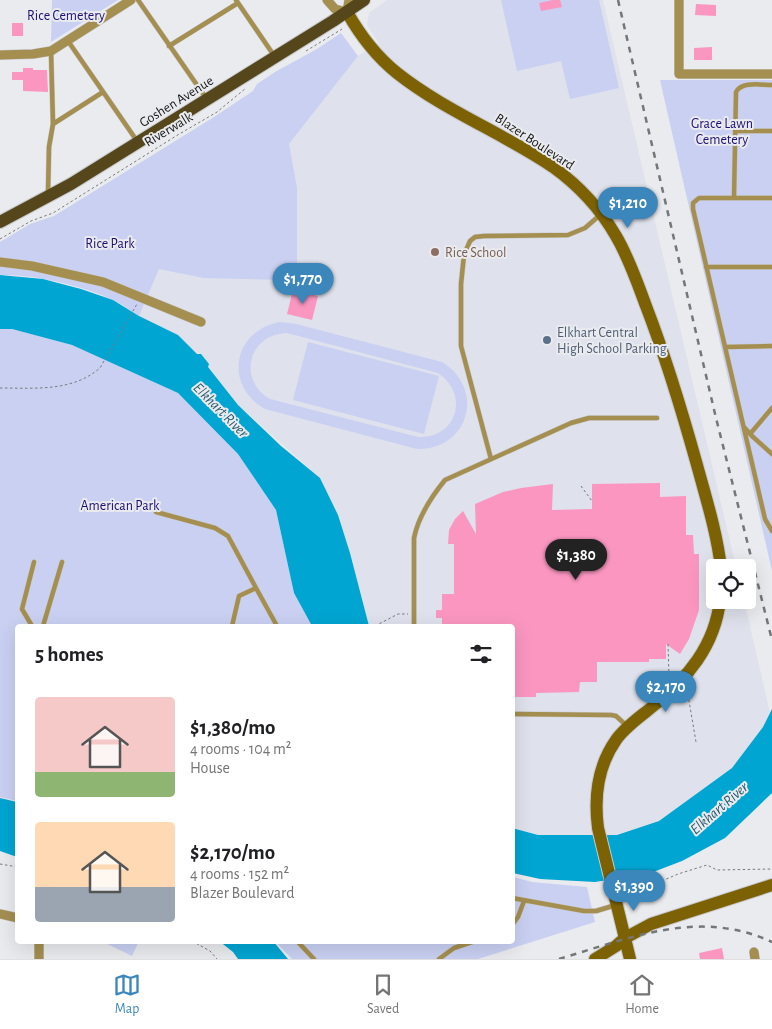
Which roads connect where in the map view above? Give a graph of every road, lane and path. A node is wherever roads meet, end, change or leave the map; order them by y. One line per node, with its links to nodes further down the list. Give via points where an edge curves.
1 (131, 0): 9 (street)
2 (138, 0): 10 (lane)
3 (327, 0): 7 (street, Blazer Boulevard, via 335,9)
4 (364, 0): 7 (main road, Goshen Avenue)
5 (679, 0): 15 (street, via 679,74)
6 (237, 1): 10 (lane); 14 (lane)
7 (348, 6): 14 (main road, Goshen Avenue); 27 (main road, Blazer Boulevard, via 367,42 396,72 434,98 553,167)
8 (342, 29): 12 (path)
9 (68, 41): 11 (street); 18 (lane)
10 (170, 46): 19 (lane)
11 (55, 49): 13 (street, via 33,54); 20 (lane)
12 (301, 53)
13 (0, 55)
14 (275, 57): 19 (main road, Goshen Avenue)
15 (772, 74)
16 (772, 85): 21 (lane, via 737,88)
17 (249, 86): 29 (path, Riverwalk, via 206,119 53,213 24,224)
18 (103, 92): 20 (lane); 23 (lane)
19 (206, 99): 23 (main road, Goshen Avenue)
20 (53, 124): 24 (lane, via 48,147)
21 (734, 131): 22 (lane); 25 (lane)
22 (772, 131)
23 (138, 142): 24 (main road, Goshen Avenue)
24 (48, 197): 28 (main road, Goshen Avenue)
25 (734, 198): 26 (lane); 32 (lane, via 699,198 693,203)
26 (772, 198)
27 (601, 214): 43 (lane, via 584,228 568,235 484,236 475,237 467,246 461,284 461,346); 48 (main road, Blazer Boulevard, via 632,270 660,343 689,435)
28 (0, 222)
29 (0, 239)
30 (0, 262): 34 (street, via 103,282)
31 (772, 266): 32 (lane)
32 (706, 267): 36 (lane)
33 (137, 304): 37 (path, via 100,368 91,376 68,386)
34 (202, 322)
35 (772, 346): 36 (lane)
36 (725, 347): 40 (lane)
37 (0, 388)
38 (772, 408): 41 (lane)
39 (657, 418): 43 (lane, via 579,420)
40 (743, 426): 41 (lane); 47 (lane, via 765,519)
41 (750, 434): 42 (lane)
42 (772, 454)
43 (491, 459): 53 (lane, via 445,480 418,523 414,538)
44 (581, 486): 45 (path)
45 (592, 501)
46 (156, 512): 51 (lane, via 215,528 228,536)
47 (772, 531)
48 (720, 559)
49 (34, 562): 54 (lane, via 22,609)
50 (62, 562): 55 (lane)
51 (256, 588): 56 (lane, via 239,596); 57 (lane)
52 (718, 609): 64 (main road, via 700,658 688,674)
53 (414, 614): 58 (path, via 398,614); 59 (lane)
54 (31, 624)
55 (44, 624)
56 (232, 624)
57 (276, 624)
58 (379, 624)
59 (414, 624)
60 (668, 644): 61 (path)
61 (669, 677)
62 (688, 695): 65 (path)
63 (515, 714): 64 (lane, via 611,715)
64 (628, 727): 70 (main road, via 617,738 602,766 596,793 598,828)
65 (696, 742)
66 (0, 864): 67 (path)
67 (15, 866)
68 (772, 869): 70 (path, via 718,870 707,865)
69 (772, 885): 76 (main road, via 651,924)
70 (619, 898): 72 (lane, via 596,911 584,912); 76 (main road)
71 (515, 899): 72 (lane)
72 (524, 901): 75 (lane)
73 (0, 914): 74 (street)
74 (15, 917)
75 (515, 921)
76 (625, 938): 85 (main road); 86 (main road)
77 (39, 944): 81 (street)
78 (197, 944): 82 (path)
79 (300, 944): 83 (lane)
80 (466, 944): 84 (lane)
81 (39, 959)
82 (217, 959)
83 (314, 959)
84 (439, 959)
85 (596, 959)
86 (630, 959)

